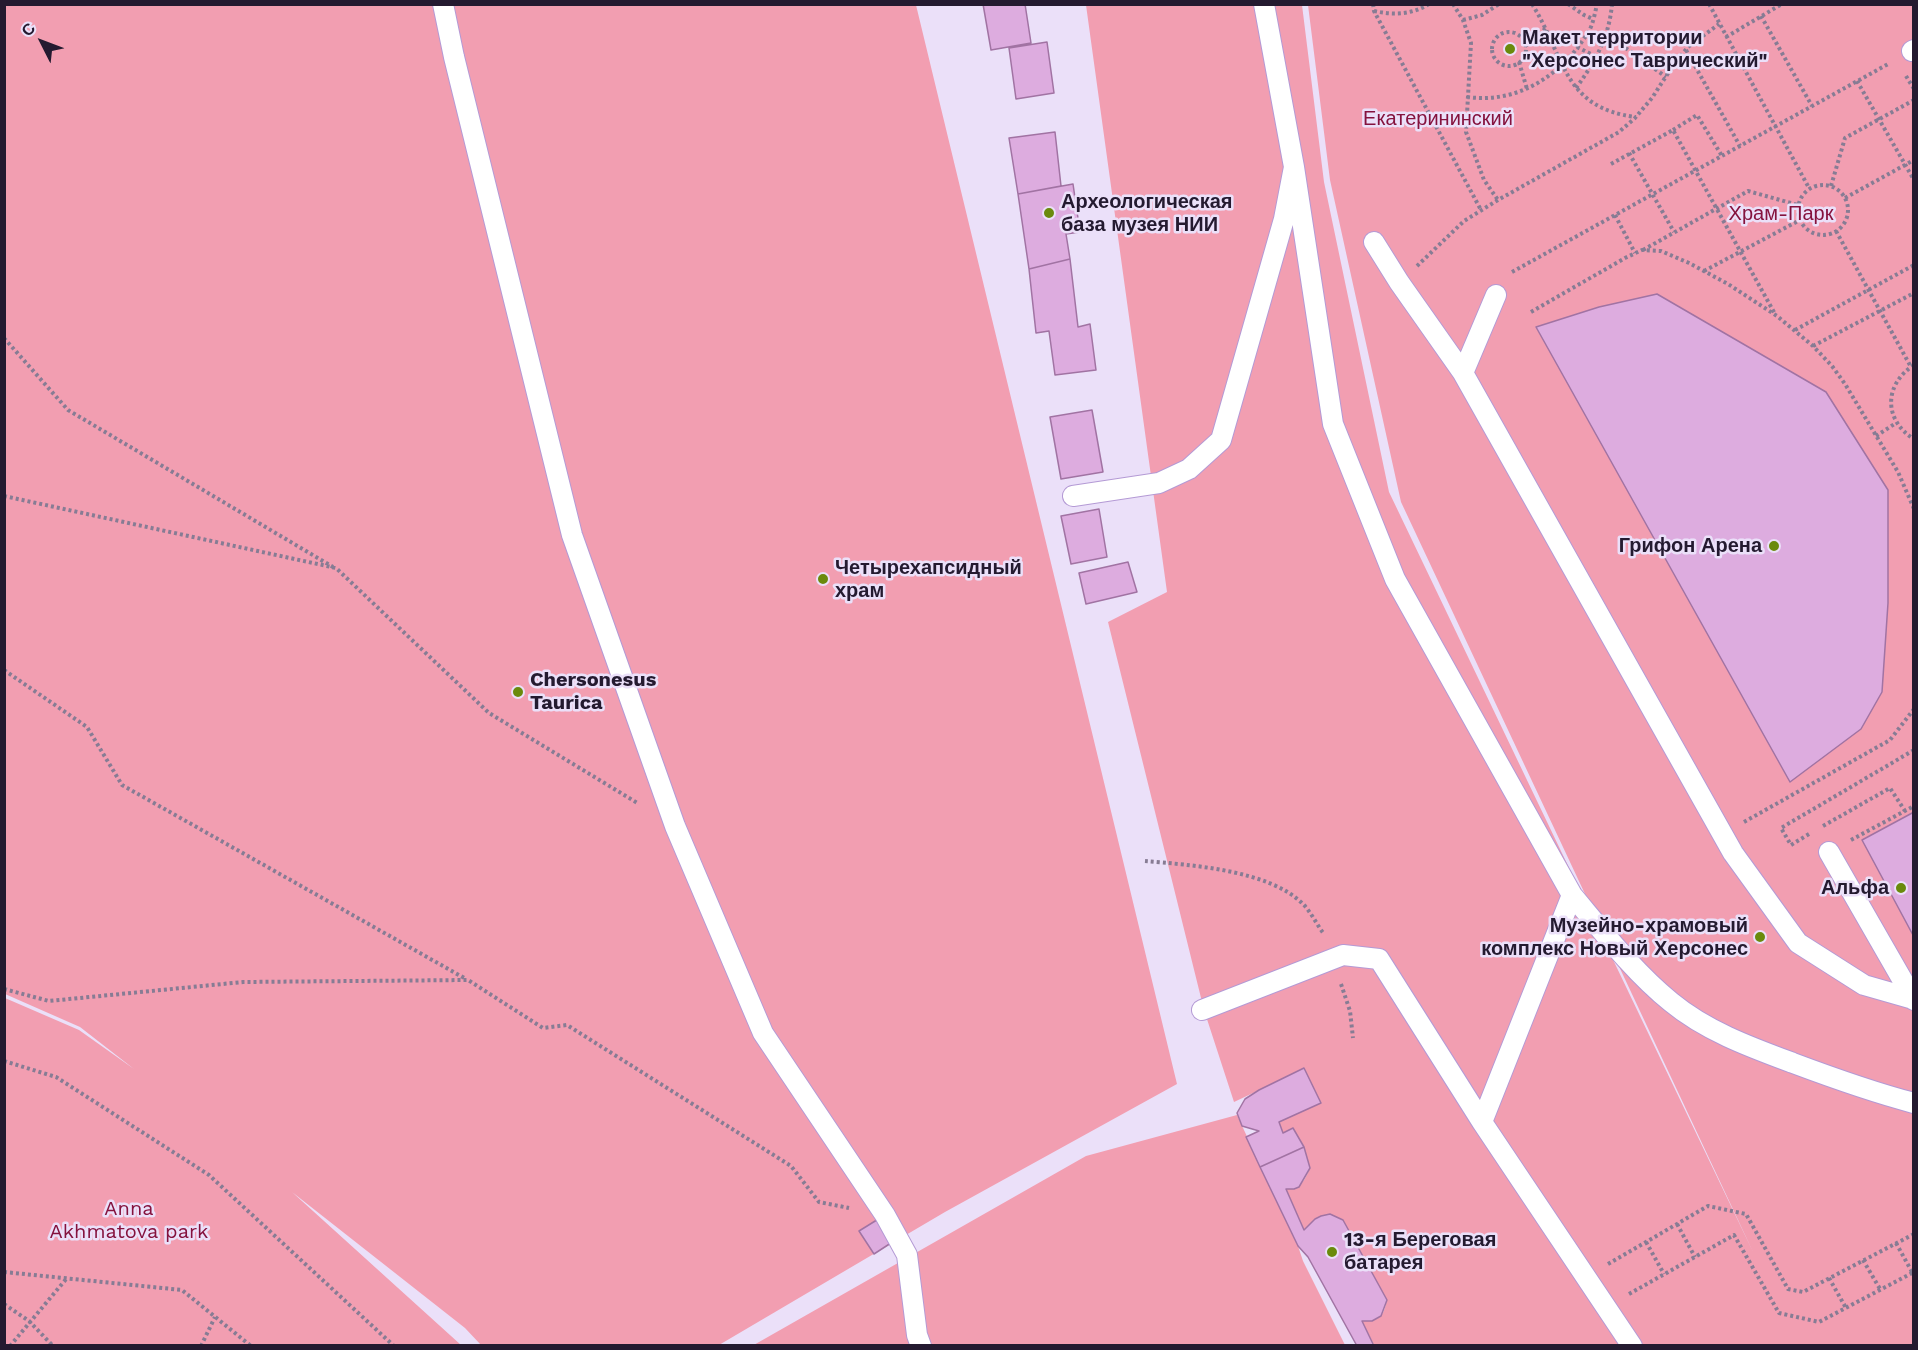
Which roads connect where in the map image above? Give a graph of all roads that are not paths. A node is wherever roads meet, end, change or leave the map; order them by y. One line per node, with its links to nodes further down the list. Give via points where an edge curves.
1 (443, 4): 14 (lane, via 572,535 675,826 763,1034 885,1215 907,1255 916,1335)
2 (1264, 4): 3 (lane)
3 (1294, 167): 7 (lane, via 1284,219 1221,440 1189,469 1159,483); 9 (lane, via 1333,424 1395,579)
4 (1374, 242): 6 (lane)
5 (1496, 295): 6 (lane)
6 (1462, 373): 10 (lane, via 1733,853 1798,943 1864,984)
7 (1073, 496)
8 (1829, 852): 10 (lane)
9 (1572, 895): 12 (lane, via 1646,979 1691,1017 1772,1055 1860,1088); 13 (lane)
10 (1913, 1000)
11 (1202, 1010): 13 (lane, via 1343,955 1379,959)
12 (1914, 1103)
13 (1482, 1122): 15 (lane)
14 (921, 1346)
15 (1632, 1346)

